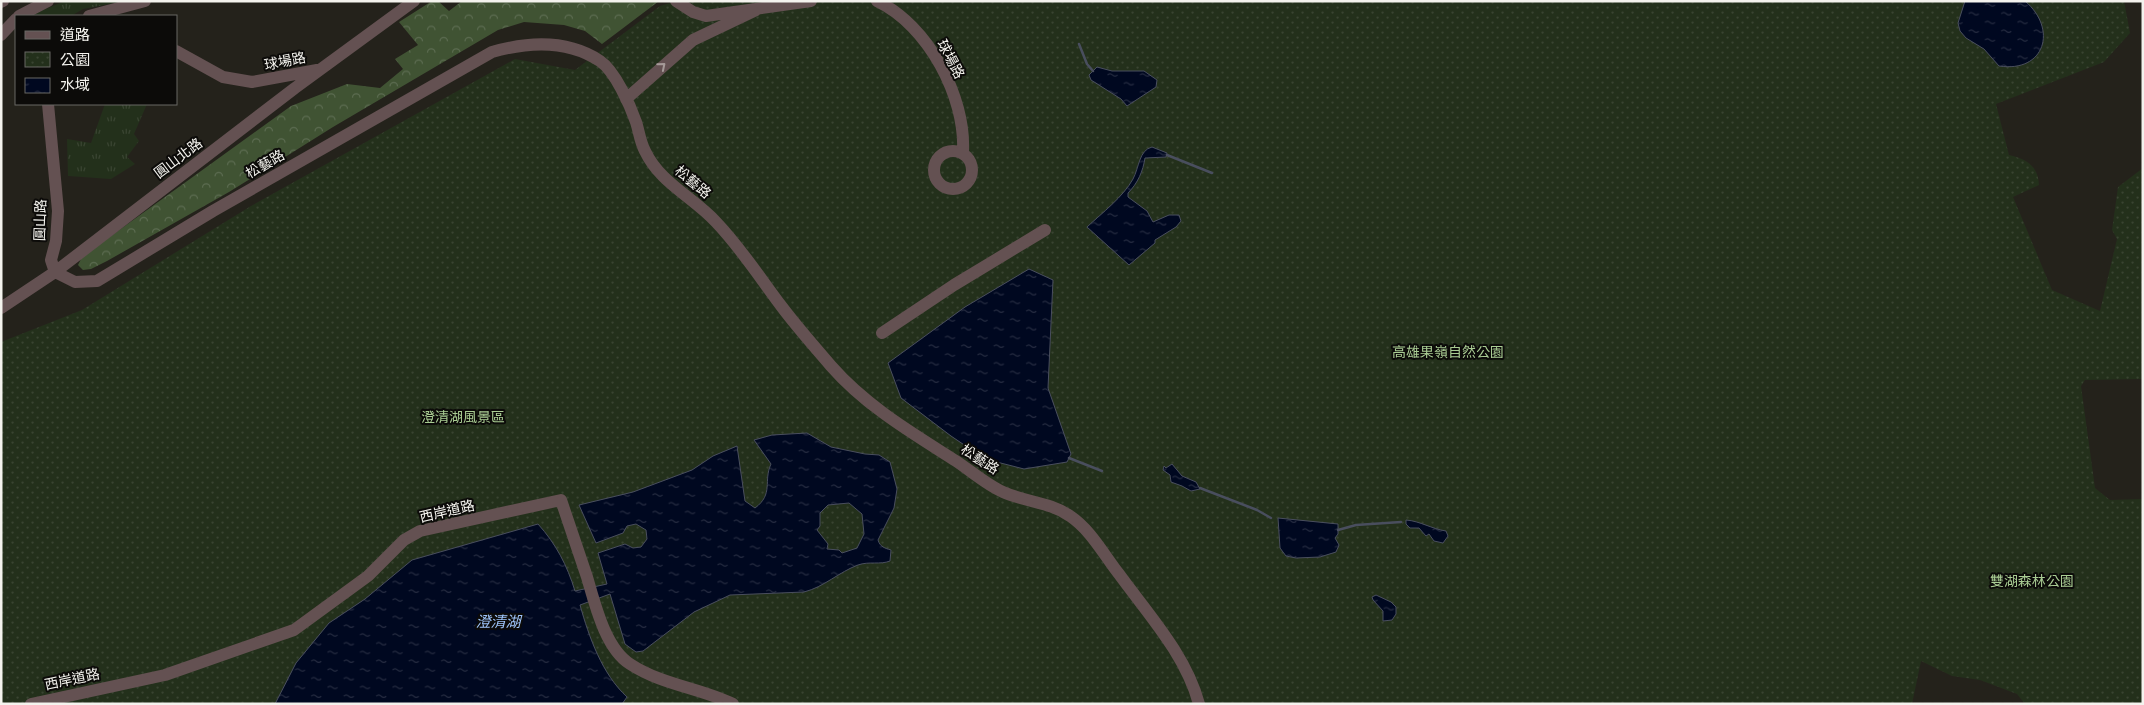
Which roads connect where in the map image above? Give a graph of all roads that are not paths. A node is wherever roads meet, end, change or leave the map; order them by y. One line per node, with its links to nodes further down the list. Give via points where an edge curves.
1 (48, 1): 8 (street)
2 (145, 1): 9 (street)
3 (414, 1): 13 (street, 球場路)
4 (676, 1): 7 (street, via 706,16)
5 (811, 1): 7 (street)
6 (877, 1): 18 (street, 球場路, via 902,16 931,50 944,73 958,111)
7 (756, 10): 15 (street, one-way to 7, via 693,40)
8 (21, 15)
9 (93, 15)
10 (15, 20): 11 (street)
11 (1, 35)
12 (178, 52): 13 (street, 球場路, via 224,76 252,82)
13 (320, 70): 20 (street, 圓山北路)
14 (613, 77): 15 (street, 松藝路); 17 (street); 20 (street, 松藝路, via 602,62 559,46 517,45 492,52 97,281 75,282)
15 (626, 99): 17 (street, 松藝路)
16 (48, 105): 20 (street, 圓山路, via 58,211 51,260)
17 (639, 135): 25 (street, 松藝路, via 657,171 716,222 796,325 849,386 898,424 1003,492 1061,510 1085,528 1176,652)
18 (963, 152)
19 (1045, 230): 22 (street)
20 (55, 272): 21 (street)
21 (1, 308)
22 (882, 333)
23 (31, 704): 24 (street, 西岸道路, via 165,675 294,630 368,576 404,540 420,532 561,500 596,609 612,644 628,663 670,684 718,696)
24 (733, 704)
25 (1199, 704)

